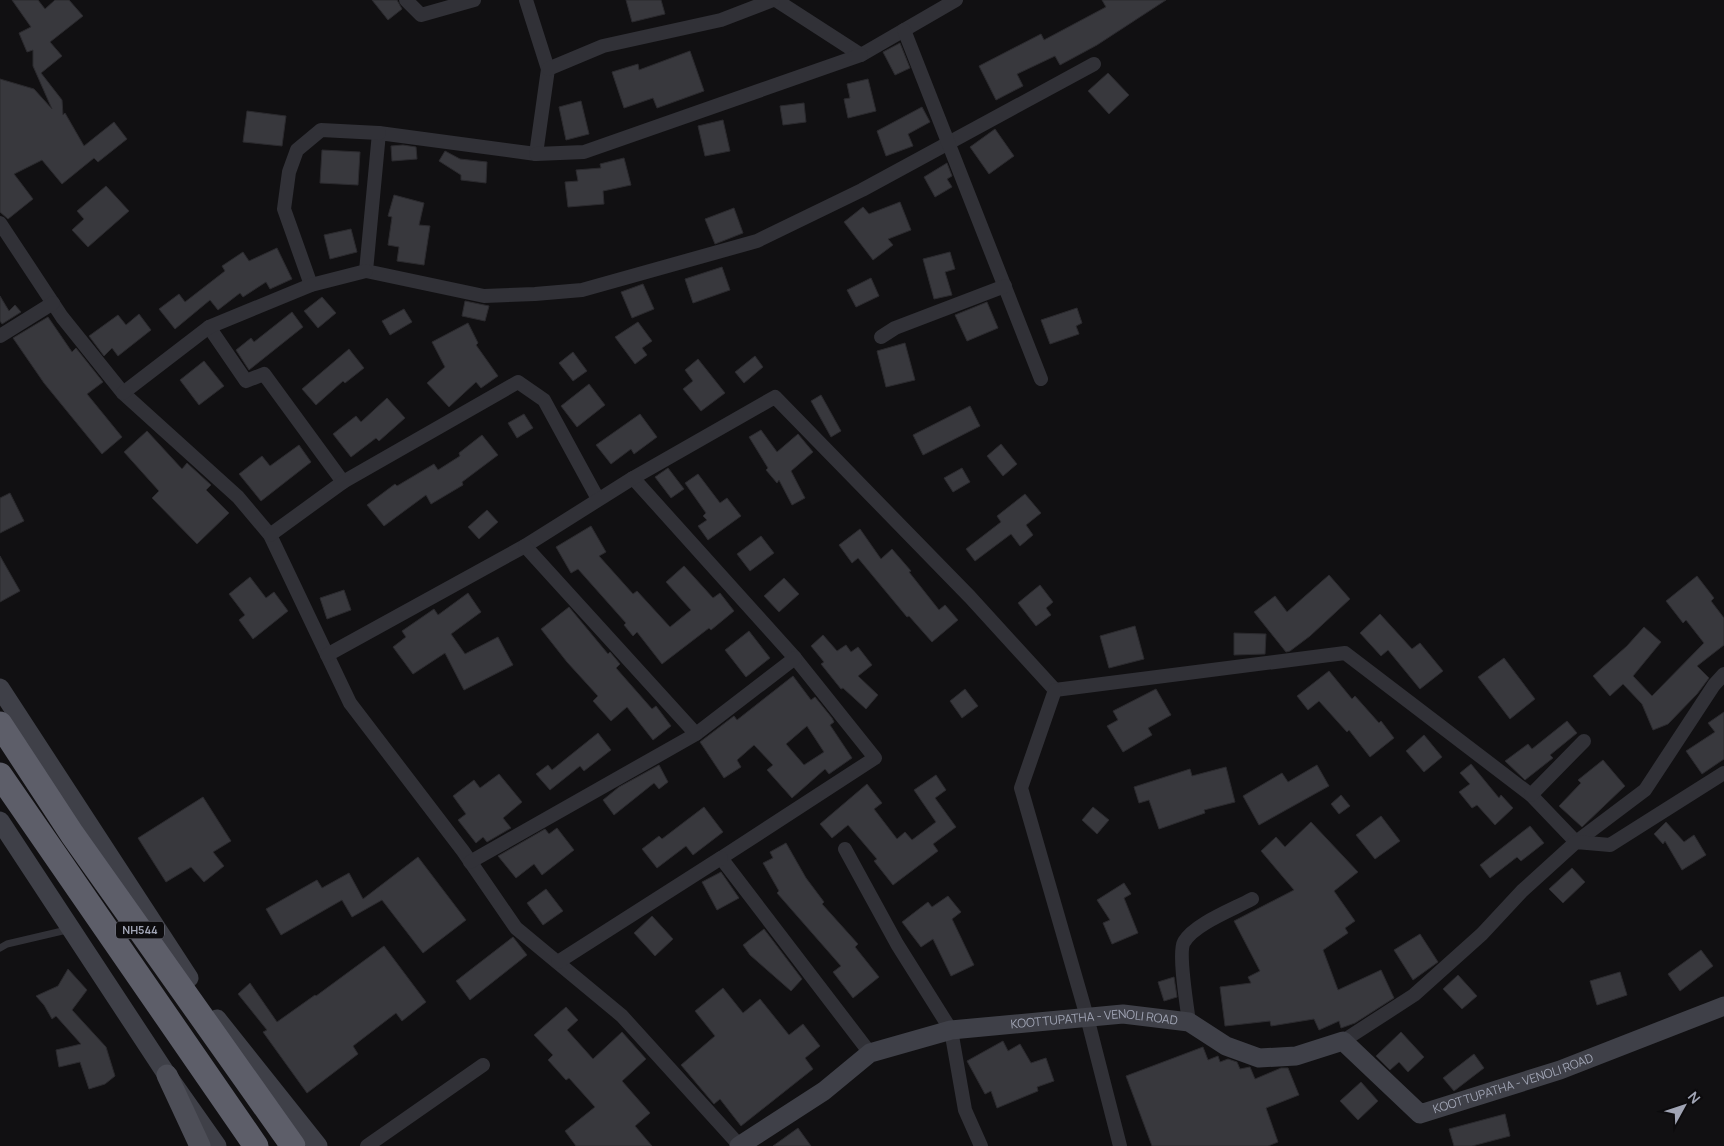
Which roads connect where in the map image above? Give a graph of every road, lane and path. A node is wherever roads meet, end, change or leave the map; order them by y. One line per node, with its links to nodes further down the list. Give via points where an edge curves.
1 (406, 0): 2 (street, via 421,15)
2 (474, 0)
3 (526, 0): 9 (street)
4 (774, 0): 7 (street); 9 (street, via 721,20 603,46)
5 (956, 0): 6 (street)
6 (904, 30): 7 (street); 11 (street)
7 (861, 55): 12 (street, via 584,152)
8 (1094, 64): 11 (street)
9 (548, 69): 12 (street)
10 (379, 133): 12 (street); 14 (street); 15 (street, via 321,130 297,150 289,172 284,209)
11 (948, 142): 14 (street, via 862,190 757,241 582,290 484,296); 16 (street)
12 (536, 154)
13 (0, 222): 17 (street)
14 (366, 271): 15 (street)
15 (311, 285): 18 (street)
16 (1005, 286): 20 (street, via 895,328); 21 (street)
17 (53, 303): 19 (street); 22 (street)
18 (209, 327): 22 (street); 24 (street, via 246,381 264,374)
19 (0, 336)
20 (881, 337)
21 (1041, 379)
22 (123, 393): 26 (street, via 238,497)
23 (633, 478): 25 (street); 29 (street); 32 (street, via 775,397 970,597)
24 (343, 482): 25 (street, via 518,382 544,400); 26 (street)
25 (598, 499): 27 (street)
26 (270, 534): 28 (street)
27 (526, 546): 28 (street); 34 (street)
28 (327, 655): 43 (street, via 350,703)
29 (795, 658): 34 (street); 42 (street, via 875,758)
30 (1724, 674): 40 (street, via 1645,790)
31 (0, 688): 60 (street, via 222,1026)
32 (1055, 690): 38 (street, via 1346,653); 49 (street, via 1021,788)
33 (0, 724): 56 (highway, NH544, via 72,834)
34 (696, 734): 43 (street)
35 (1584, 741): 38 (street)
36 (1724, 773): 40 (street, via 1610,845)
37 (0, 775): 59 (highway, NH544)
38 (1531, 795): 40 (street)
39 (0, 821): 45 (street)
40 (1576, 842): 52 (street, via 1522,891 1482,934 1414,994)
41 (845, 849): 51 (street, via 897,944)
42 (721, 858): 47 (street); 53 (street)
43 (470, 862): 47 (street, via 516,928)
44 (1252, 899): 50 (street, via 1197,929 1184,942 1182,955)
45 (71, 929): 46 (lane); 55 (street)
46 (0, 948)
47 (558, 962): 62 (street, via 622,1016)
48 (1724, 1006): 52 (street, KOOTTUPATHA - VENOLI ROAD, via 1560,1070 1420,1114)
49 (1087, 1017): 50 (street, KOOTTUPATHA - VENOLI ROAD, via 1123,1014); 51 (street, KOOTTUPATHA - VENOLI ROAD); 64 (street)
50 (1189, 1022): 52 (street, KOOTTUPATHA - VENOLI ROAD, via 1226,1046 1259,1058 1296,1056)
51 (951, 1030): 53 (street, KOOTTUPATHA - VENOLI ROAD); 63 (street, via 965,1110)
52 (1343, 1041)
53 (870, 1053): 62 (street, KOOTTUPATHA - VENOLI ROAD, via 824,1091)
54 (483, 1065): 61 (street)
55 (167, 1075): 57 (main road); 58 (street)
56 (288, 1140)
57 (200, 1146)
58 (217, 1146)
59 (256, 1146)
60 (318, 1146)
61 (367, 1146)
62 (739, 1146)
63 (981, 1146)
64 (1120, 1146)

